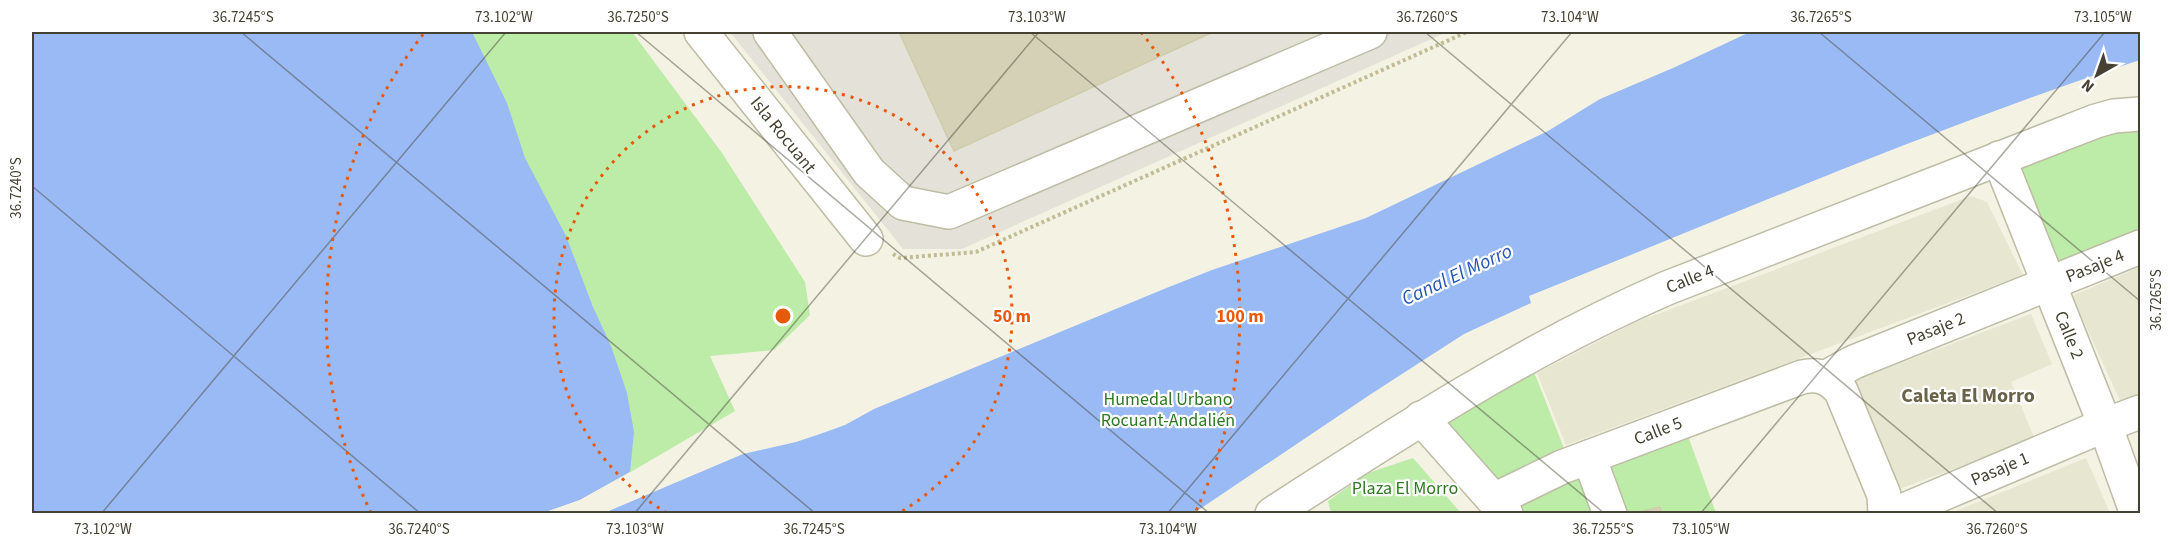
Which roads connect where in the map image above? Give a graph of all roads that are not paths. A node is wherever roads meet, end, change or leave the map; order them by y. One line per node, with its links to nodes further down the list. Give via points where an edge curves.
1 (701, 32): 6 (street, Isla Rocuant)
2 (770, 32): 3 (street, via 869,172 903,203 949,212)
3 (1370, 32)
4 (2140, 114): 5 (street, Calle 4, via 2096,121)
5 (1999, 158): 8 (street, Calle 2); 11 (street, Calle 4, via 1610,313)
6 (866, 240)
7 (2140, 247): 8 (street, Pasaje 4)
8 (2049, 285): 9 (street, Pasaje 2, via 1854,362); 12 (street, Calle 2)
9 (1825, 378): 13 (street, Calle 5, via 1802,377); 17 (street, via 1834,383 1845,400 1884,495)
10 (2140, 412): 12 (street, Pasaje 1)
11 (1420, 418): 14 (street); 15 (street, Calle 4)
12 (2105, 424): 18 (street, Pasaje 1); 19 (street, Calle 2)
13 (1589, 457): 14 (street, Calle 5, via 1562,467); 16 (street)
14 (1500, 507)
15 (1272, 513)
16 (1610, 513)
17 (1885, 513)
18 (1895, 513)
19 (2137, 513)

